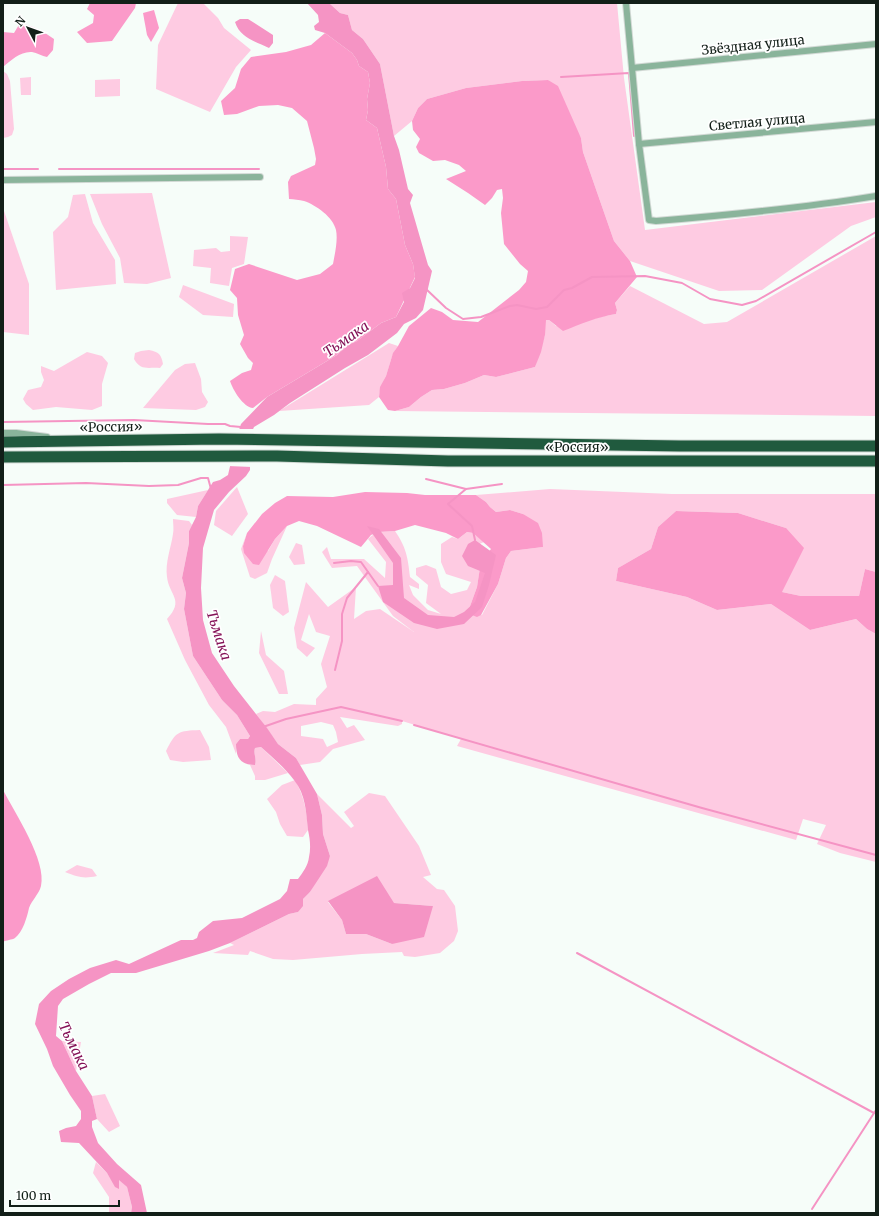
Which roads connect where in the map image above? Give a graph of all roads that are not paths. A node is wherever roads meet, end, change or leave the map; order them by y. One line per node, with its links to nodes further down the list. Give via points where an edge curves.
1 (626, 3): 3 (street)
2 (876, 44): 3 (street, Звёздная улица)
3 (632, 68): 5 (street)
4 (876, 122): 5 (street, Светлая улица)
5 (640, 144): 8 (street, via 649,220 766,211)
6 (260, 177): 7 (street)
7 (3, 180)
8 (876, 196)
9 (3, 433): 10 (street)
10 (81, 441): 11 (highway, «Россия»); 12 (highway, «Россия», via 219,439 680,446)
11 (3, 442)
12 (876, 446)
13 (3, 456): 14 (highway, «Россия», via 277,456 448,461)
14 (876, 461)

